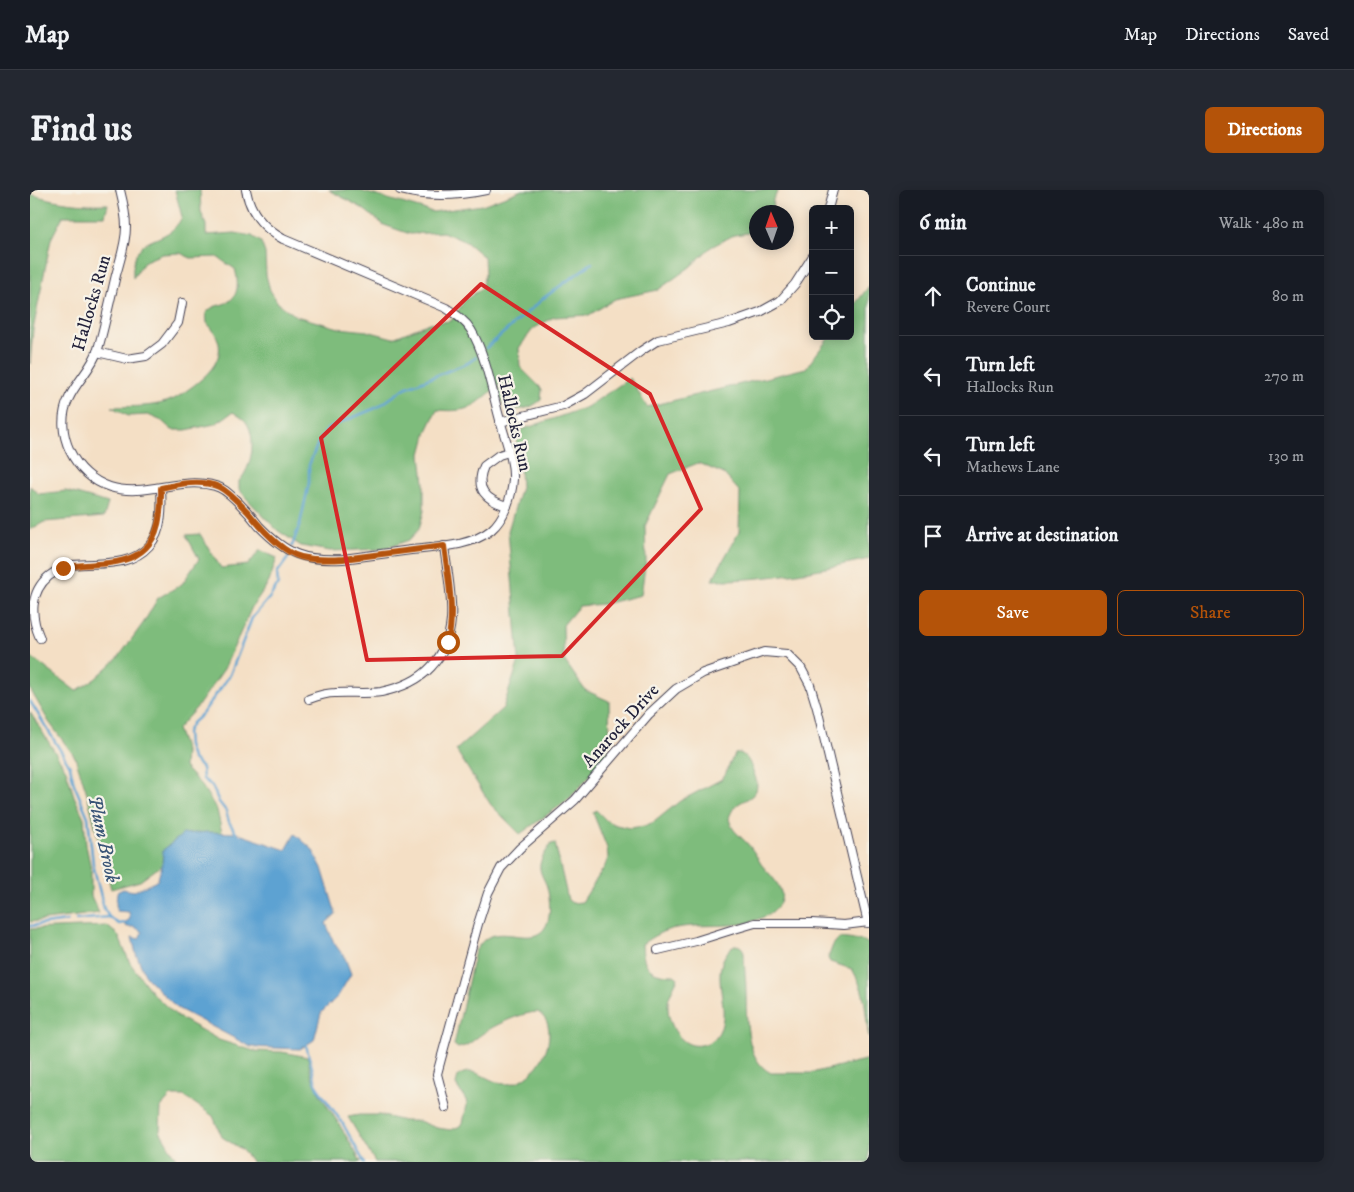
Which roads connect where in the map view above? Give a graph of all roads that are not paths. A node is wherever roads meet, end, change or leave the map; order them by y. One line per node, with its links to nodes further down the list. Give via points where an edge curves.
1 (120, 190): 9 (street, Hallocks Run, via 125,211 125,237)
2 (246, 190): 10 (street, Hallocks Run, via 256,215 283,239 446,308 460,318 480,348)
3 (400, 190): 4 (street, via 429,195)
4 (486, 190)
5 (833, 190): 6 (street)
6 (829, 205)
7 (809, 262): 10 (street, via 780,301 760,312 658,340 585,394 563,406)
8 (182, 303): 9 (street, via 178,323 162,344 146,356 127,359)
9 (97, 352): 12 (street, Hallocks Run, via 68,398 64,425 71,453 86,473 102,484 125,490)
10 (500, 422): 11 (street, Hallocks Run)
11 (508, 452): 13 (street, Hallocks Run, via 513,477); 13 (street, via 488,462 480,481 488,498)
12 (161, 488): 14 (street, Hallocks Run, via 180,484 218,487 261,528 300,557 343,559); 15 (street, via 158,528 144,550 131,559 63,568 43,580 33,595 32,612)
13 (507, 506): 14 (street, Hallocks Run, via 498,522 485,534)
14 (444, 546): 16 (street, via 451,616 448,642 435,663 425,674 398,688 371,693 328,694)
15 (40, 638)
16 (309, 699)
17 (868, 923): 18 (street, via 755,923); 19 (street, Anarock Drive, via 817,708 801,668 787,654 764,652 702,673 676,689 649,714 575,800 501,868 488,893 478,924 437,1074)
18 (658, 950)
19 (446, 1108)

